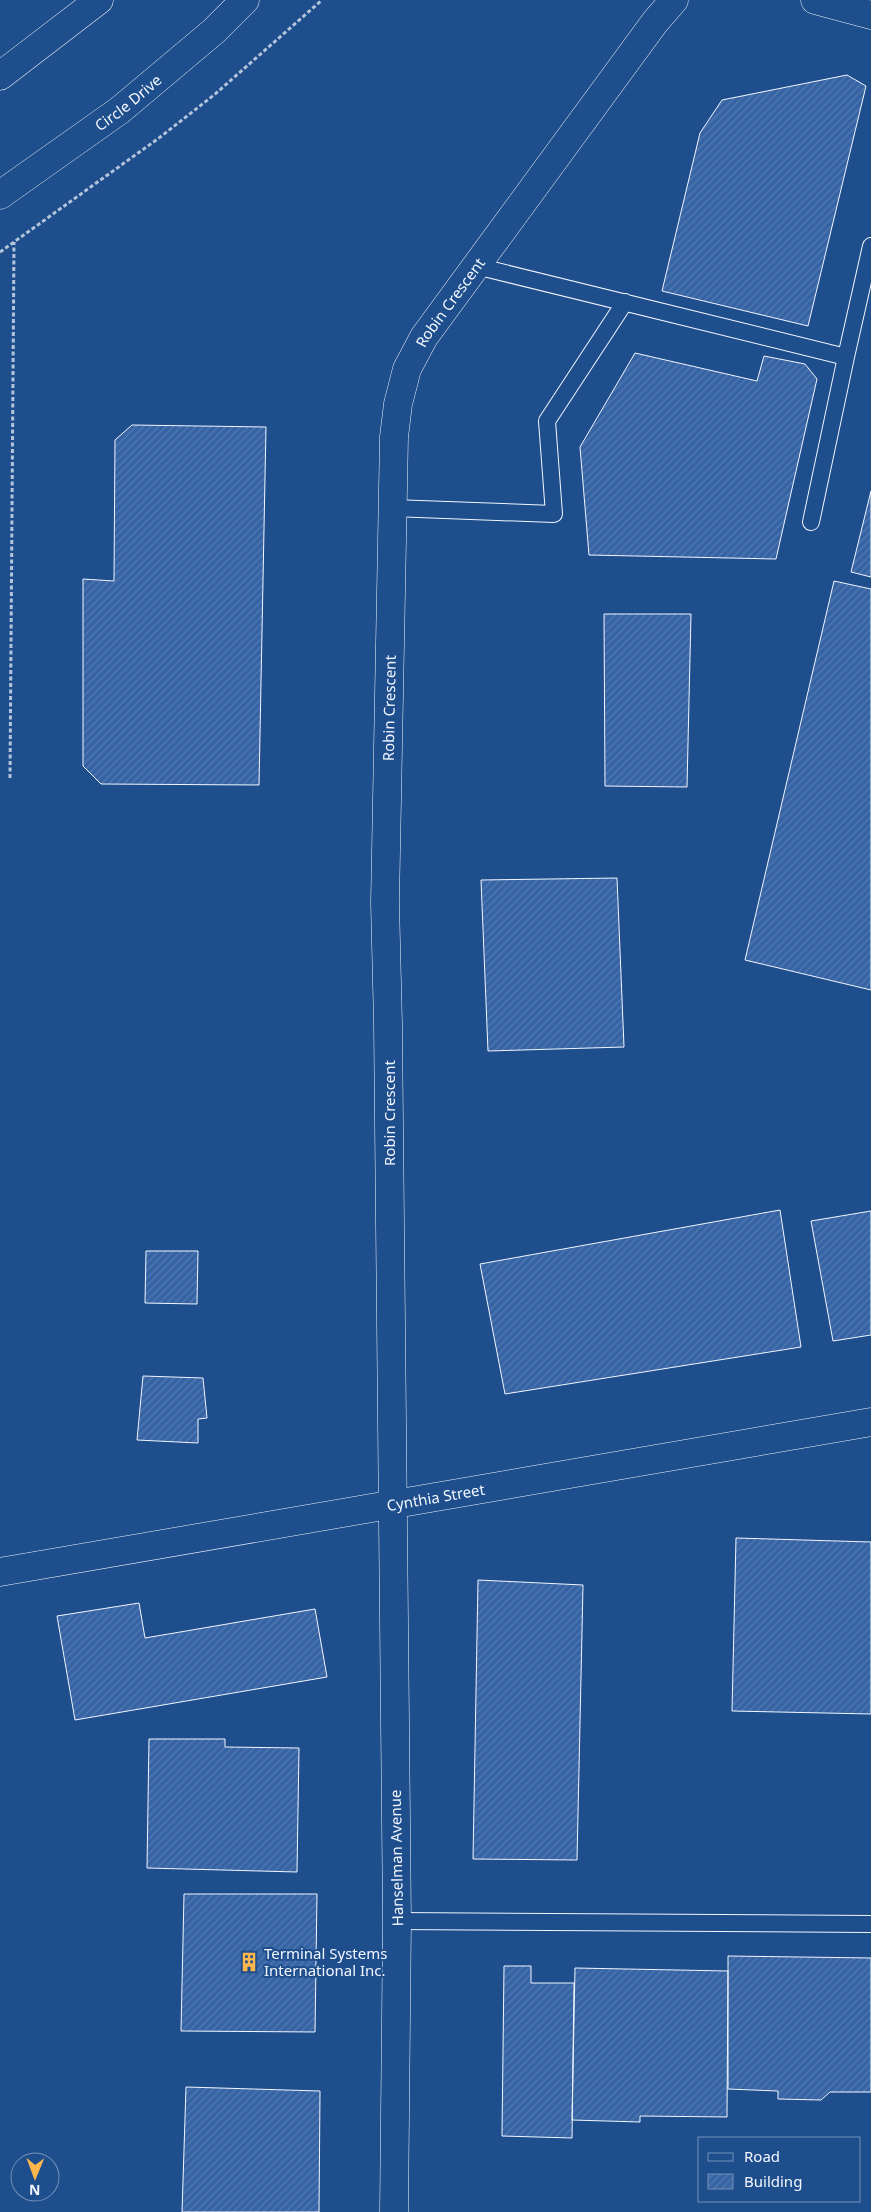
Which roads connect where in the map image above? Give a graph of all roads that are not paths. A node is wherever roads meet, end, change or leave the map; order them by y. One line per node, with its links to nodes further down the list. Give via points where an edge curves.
1 (99, 0): 6 (main road)
2 (245, 0): 7 (main road, Circle Drive, via 214,31 120,110)
3 (674, 0): 9 (main road, Robin Crescent)
4 (815, 0): 5 (main road)
5 (871, 15)
6 (0, 76)
7 (0, 195)
8 (871, 246): 11 (lane)
9 (476, 266): 10 (lane); 12 (main road, Robin Crescent, via 424,337 407,369 396,421)
10 (625, 302): 11 (lane); 12 (lane, via 546,422 554,514)
11 (846, 357): 13 (lane)
12 (392, 508): 15 (main road, Robin Crescent, via 385,903)
13 (811, 522)
14 (871, 1422): 15 (main road, Cynthia Street)
15 (392, 1505): 16 (main road, Cynthia Street); 17 (main road, Hanselman Avenue)
16 (0, 1572)
17 (397, 1921): 18 (lane); 19 (main road, Hanselman Avenue)
18 (871, 1924)
19 (394, 2212)

